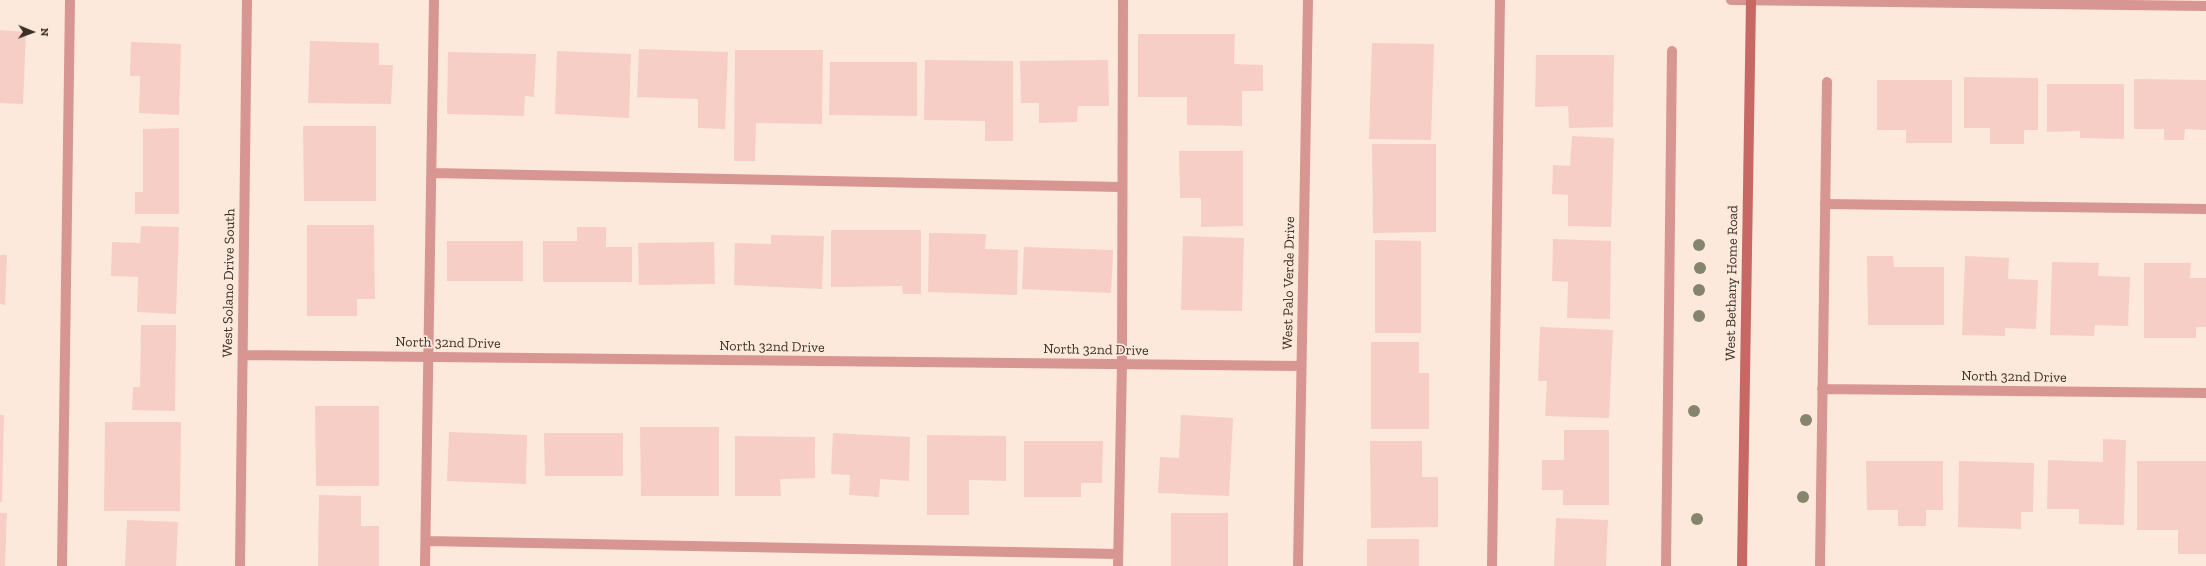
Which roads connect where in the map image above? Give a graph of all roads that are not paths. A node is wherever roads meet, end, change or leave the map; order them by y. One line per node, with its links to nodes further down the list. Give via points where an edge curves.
1 (70, 0): 24 (street)
2 (247, 0): 16 (street, West Solano Drive South)
3 (434, 0): 12 (street)
4 (1123, 0): 13 (street)
5 (1308, 0): 19 (street, West Palo Verde Drive)
6 (1500, 0): 29 (street)
7 (1731, 0): 8 (street)
8 (1751, 0): 9 (street); 31 (main road, West Bethany Home Road)
9 (2206, 6)
10 (1672, 51): 30 (street)
11 (1827, 82): 14 (street)
12 (432, 173): 13 (street); 17 (street)
13 (1121, 187): 18 (street)
14 (1825, 204): 15 (street); 20 (street)
15 (2206, 209)
16 (243, 355): 17 (street, North 32nd Drive); 25 (street, West Solano Drive South)
17 (429, 357): 18 (street, North 32nd Drive); 22 (street)
18 (1122, 364): 19 (street, North 32nd Drive); 23 (street)
19 (1302, 366): 28 (street, West Palo Verde Drive)
20 (1822, 388): 21 (street, North 32nd Drive); 32 (street)
21 (2206, 393)
22 (426, 541): 23 (street); 26 (street)
23 (1118, 554): 27 (street)
24 (62, 566)
25 (240, 566)
26 (425, 566)
27 (1118, 566)
28 (1298, 566)
29 (1492, 566)
30 (1666, 566)
31 (1742, 566)
32 (1820, 566)

